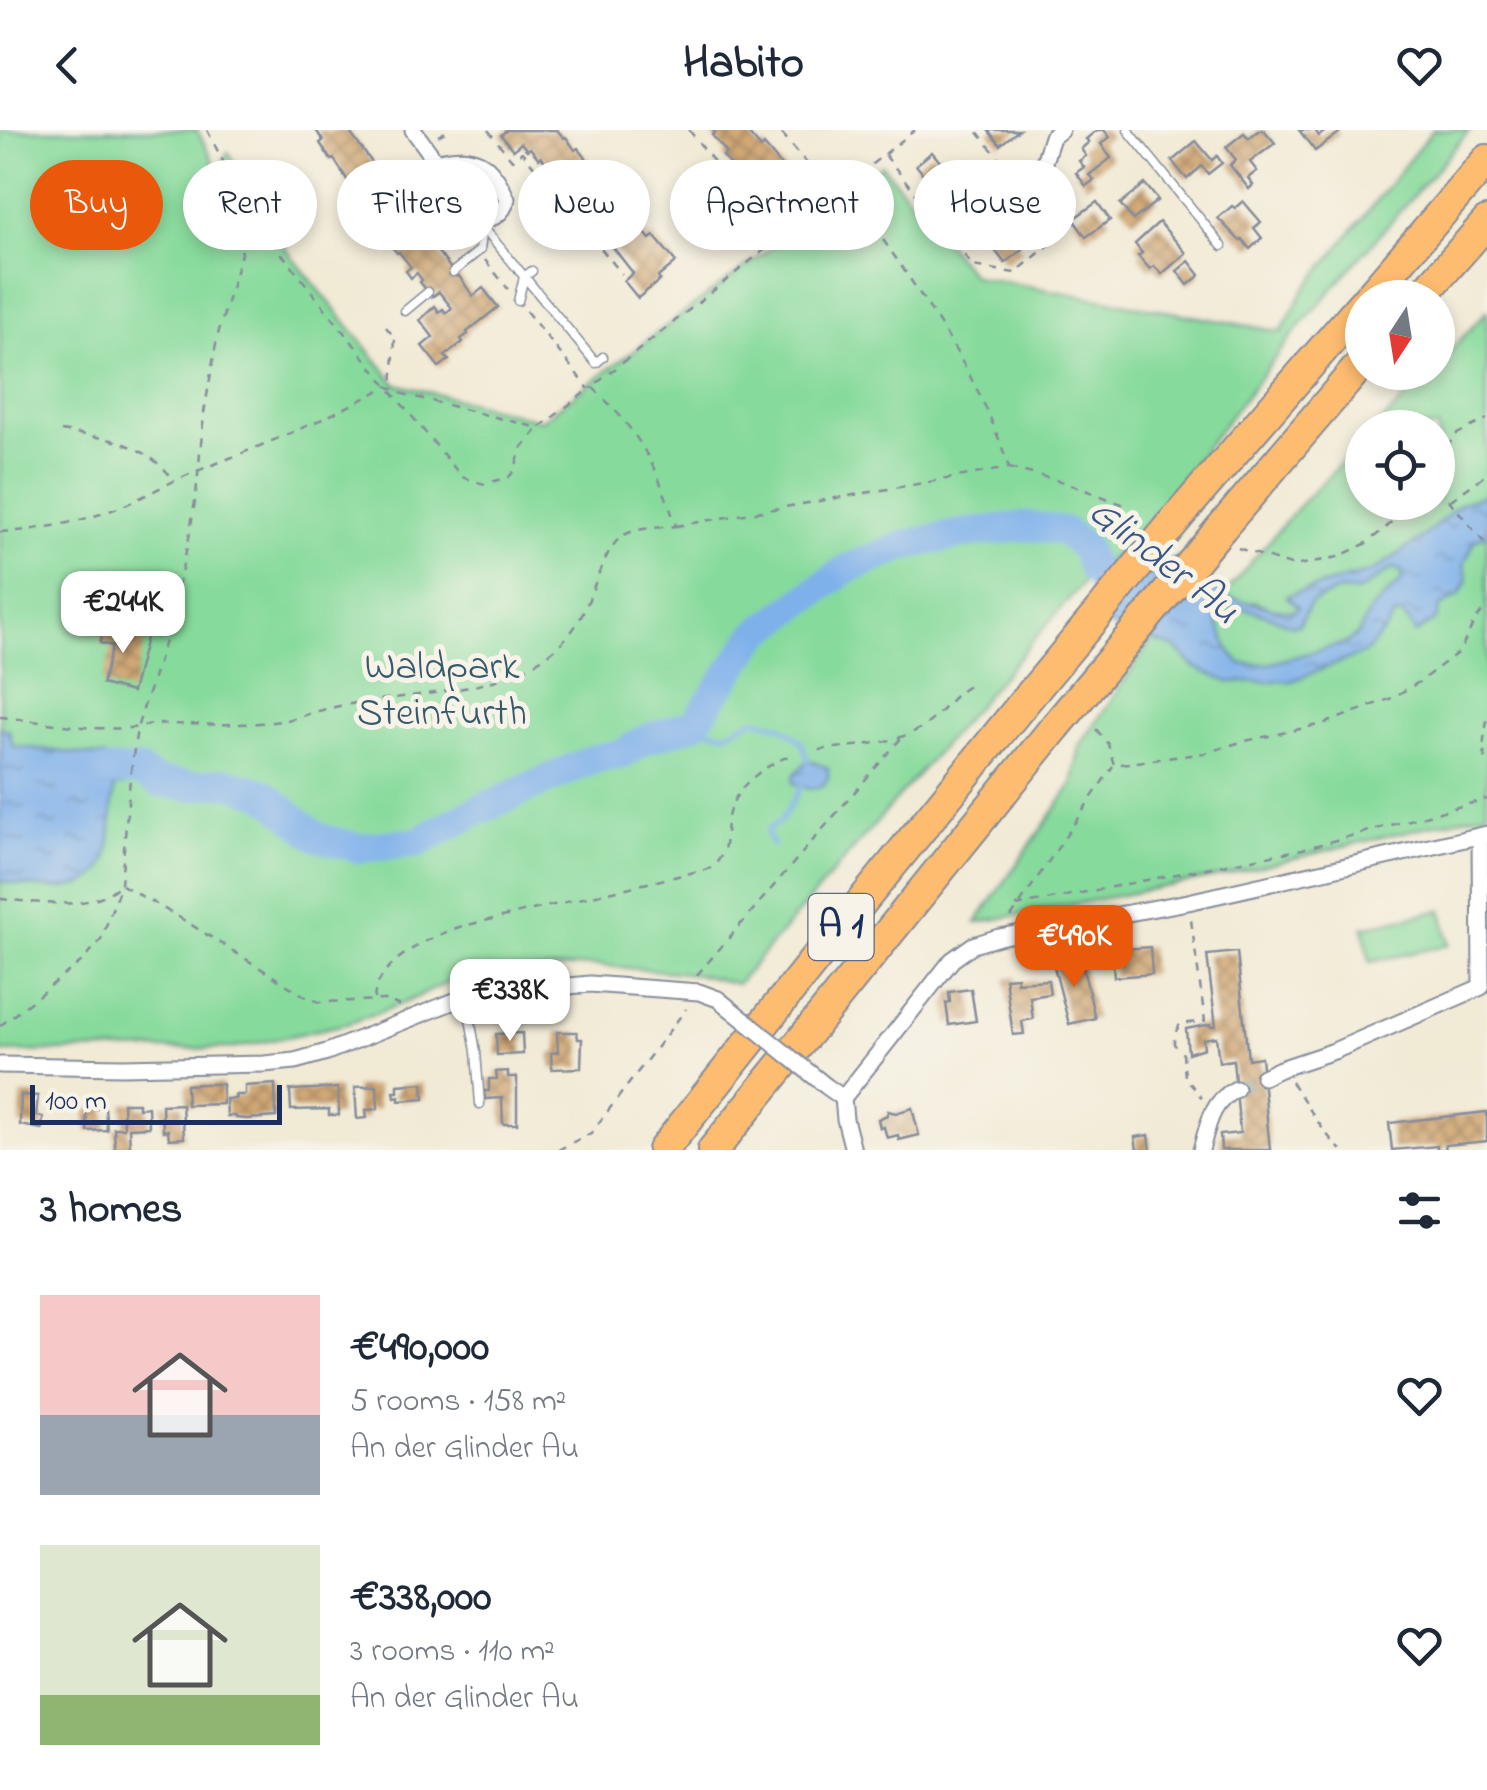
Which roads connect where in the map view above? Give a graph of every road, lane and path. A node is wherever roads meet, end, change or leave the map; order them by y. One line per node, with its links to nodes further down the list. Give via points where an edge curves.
1 (207, 130): 11 (path)
2 (413, 130): 12 (street)
3 (488, 130): 32 (path, via 512,160 522,152)
4 (689, 130): 15 (path)
5 (779, 130): 16 (path)
6 (915, 130): 10 (path)
7 (976, 130): 10 (path, via 1061,235 1016,274 973,266)
8 (1061, 130): 18 (street)
9 (1128, 130): 24 (lane)
10 (885, 155): 17 (path)
11 (224, 160)
12 (435, 160)
13 (443, 160): 14 (street)
14 (473, 160)
15 (713, 160)
16 (804, 160)
17 (878, 160)
18 (1045, 160)
19 (1487, 160): 33 (highway)
20 (498, 180): 21 (street, via 508,198)
21 (498, 214)
22 (1487, 222): 34 (highway)
23 (498, 239): 31 (lane)
24 (1222, 246)
25 (242, 250): 49 (path, via 216,338)
26 (279, 250): 42 (path)
27 (764, 250): 43 (path)
28 (891, 250): 48 (path, via 948,334)
29 (478, 252): 30 (lane); 36 (path)
30 (452, 272)
31 (528, 274): 36 (lane); 40 (lane, via 596,363)
32 (622, 274)
33 (1384, 280)
34 (1436, 280)
35 (428, 292): 37 (lane)
36 (518, 301): 43 (path)
37 (405, 310)
38 (1345, 324): 92 (highway, A 1, bridge, via 1021,706)
39 (386, 327): 42 (path, via 395,338)
40 (603, 357)
41 (1345, 385): 58 (highway, A 1)
42 (389, 388): 45 (path); 45 (path, via 462,477 474,482 509,477); 49 (path)
43 (591, 388): 45 (path); 56 (path, via 648,453)
44 (1487, 419): 47 (path)
45 (539, 428)
46 (62, 431): 51 (path, via 134,447)
47 (1455, 435)
48 (1009, 468): 53 (path); 56 (path)
49 (198, 471): 51 (path); 64 (path, via 179,586)
50 (1487, 474): 52 (path)
51 (174, 480): 57 (path, via 94,517)
52 (1455, 497)
53 (1130, 507)
54 (1455, 507): 59 (path)
55 (1393, 520): 58 (path, via 1365,544 1307,565 1280,564)
56 (676, 526): 64 (path, via 619,538 570,633 546,656 508,675 283,720)
57 (0, 532)
58 (1227, 536): 93 (highway, A 1, bridge, via 1056,726)
59 (1487, 546)
60 (1487, 606): 69 (path, via 1460,651 1392,698 1323,724 1204,753)
61 (975, 684): 66 (path)
62 (0, 717): 64 (path)
63 (1487, 720): 70 (path)
64 (137, 728): 73 (path)
65 (1096, 728): 69 (path)
66 (902, 737): 67 (path); 79 (path)
67 (818, 750)
68 (792, 755): 81 (path, via 765,766 737,794 722,857 712,868 459,927 392,964 375,986)
69 (1114, 765): 76 (path)
70 (1487, 767)
71 (1487, 799): 76 (path, via 1303,849)
72 (1483, 835): 75 (street); 78 (street)
73 (121, 884): 74 (path, via 78,903); 81 (path, via 308,998); 83 (path, via 101,940)
74 (0, 899)
75 (1188, 902): 77 (street); 90 (path, via 1205,1021 1180,1024 1174,1044 1183,1054 1185,1077)
76 (1016, 906): 77 (path)
77 (999, 937): 88 (street, via 952,960)
78 (1484, 988): 85 (street)
79 (691, 992): 80 (street, via 590,984); 88 (street, bridge, via 718,999); 91 (path, via 591,1133)
80 (466, 996): 82 (street); 89 (lane)
81 (374, 999): 82 (path)
82 (414, 1017): 84 (street, via 327,1052 264,1064)
83 (0, 1026)
84 (0, 1066)
85 (1280, 1069): 86 (street); 96 (path)
86 (1263, 1078)
87 (1236, 1088): 90 (street)
88 (843, 1098): 94 (street)
89 (480, 1104)
90 (1212, 1111): 95 (street)
91 (558, 1150)
92 (663, 1150)
93 (713, 1150)
94 (854, 1150)
95 (1201, 1150)
96 (1341, 1150)

